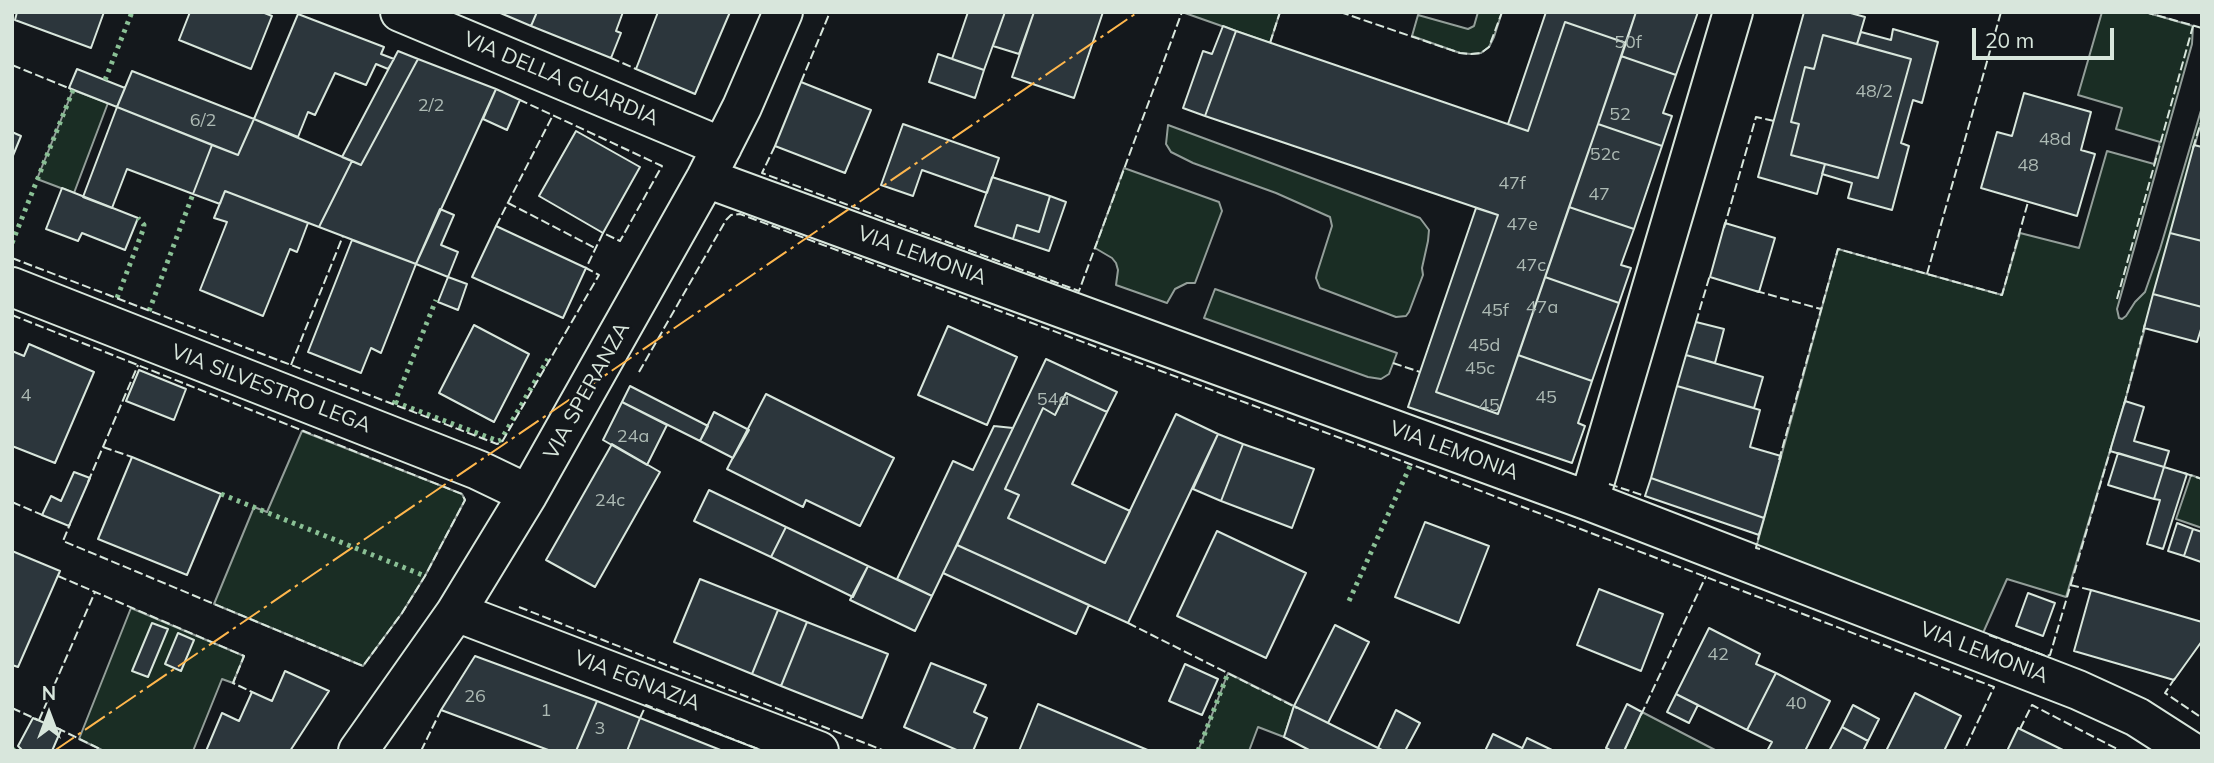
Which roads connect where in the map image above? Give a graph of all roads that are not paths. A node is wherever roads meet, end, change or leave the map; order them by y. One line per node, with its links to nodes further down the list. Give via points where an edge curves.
1 (400, 12): 4 (street, VIA DELLA GUARDIA)
2 (783, 12): 4 (street, VIA SPERANZA)
3 (1733, 12): 7 (street)
4 (714, 163): 6 (street, VIA SPERANZA); 7 (street, VIA LEMONIA)
5 (12, 288): 6 (street, VIA SILVESTRO LEGA, via 478,470)
6 (528, 494): 8 (street, VIA SPERANZA)
7 (1590, 501): 11 (street, VIA LEMONIA, via 2078,690 2137,717)
8 (456, 611): 9 (street, VIA SPERANZA); 10 (street, VIA EGNAZIA)
9 (358, 751)
10 (819, 751)
11 (2190, 751)

